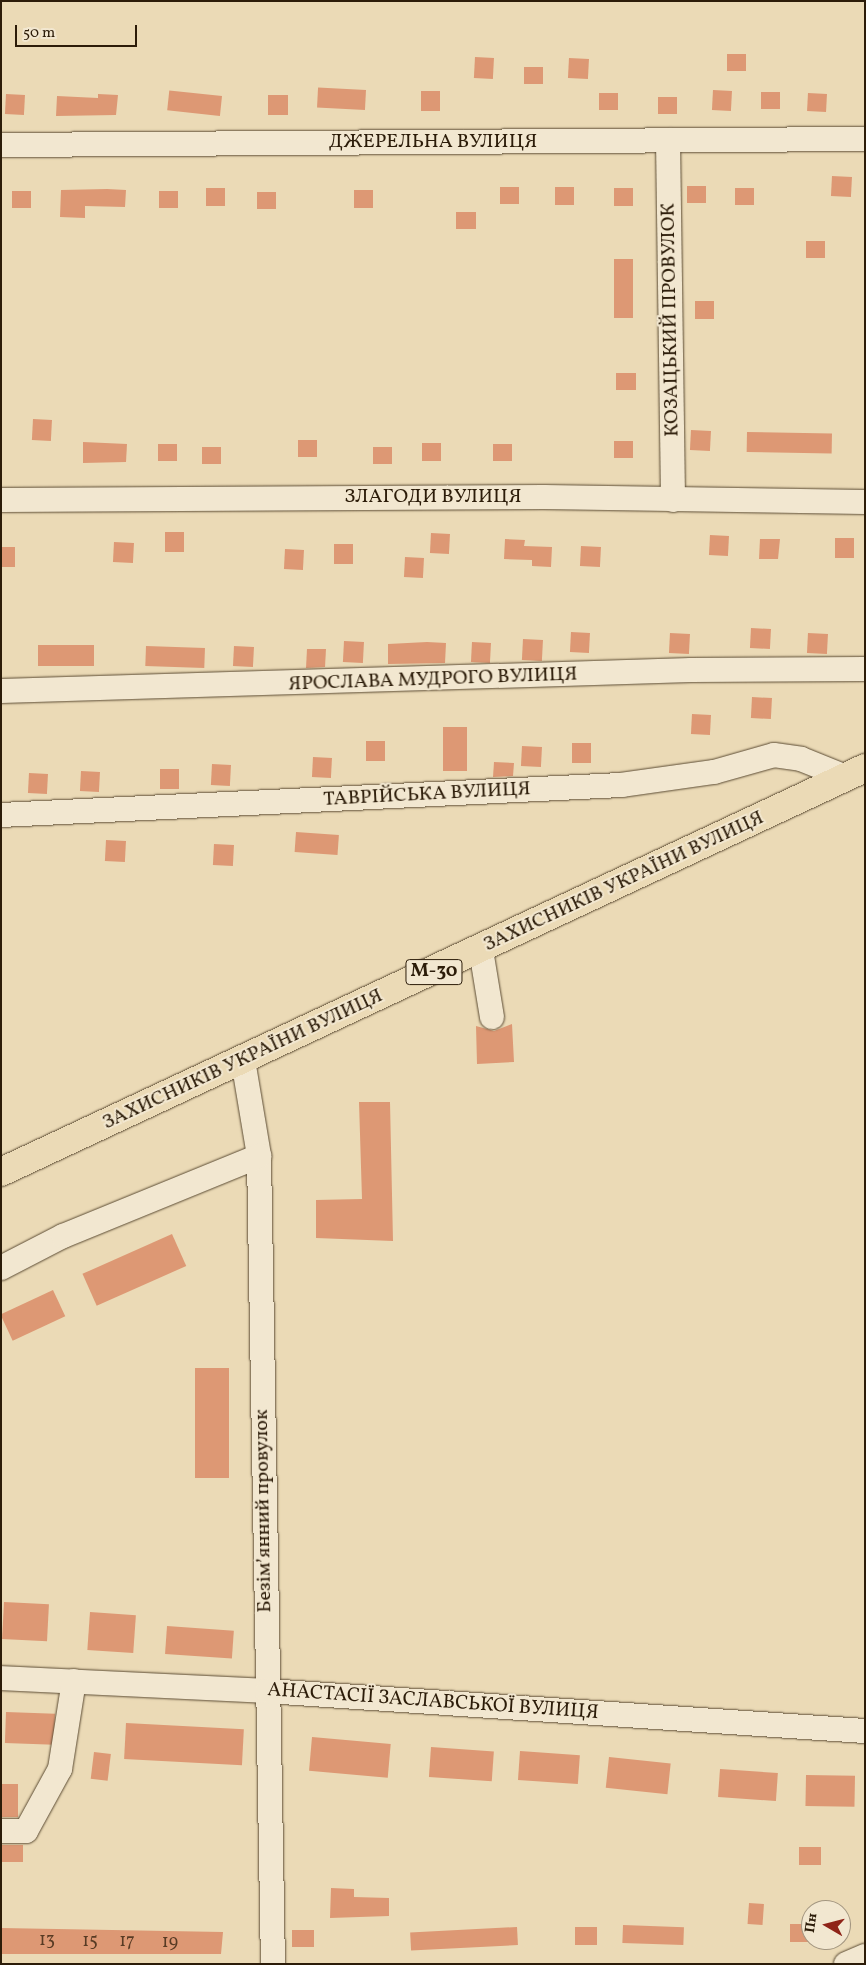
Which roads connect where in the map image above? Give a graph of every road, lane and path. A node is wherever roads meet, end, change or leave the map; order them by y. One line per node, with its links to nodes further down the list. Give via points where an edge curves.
1 (865, 139): 2 (street, ДЖЕРЕЛЬНА ВУЛИЦЯ)
2 (668, 140): 3 (street, ДЖЕРЕЛЬНА ВУЛИЦЯ); 5 (street, КОЗАЦЬКИЙ ПРОВУЛОК)
3 (1, 145)
4 (1, 500): 5 (street, ЗЛАГОДИ ВУЛИЦЯ)
5 (673, 500): 6 (street, ЗЛАГОДИ ВУЛИЦЯ)
6 (865, 502)
7 (865, 669): 8 (street, ЯРОСЛАВА МУДРОГО ВУЛИЦЯ, via 691,670)
8 (1, 691)
9 (855, 772): 10 (street, ТАВРІЙСЬКА ВУЛИЦЯ, via 774,755 714,772 621,785); 11 (highway, ЗАХИСНИКІВ УКРАЇНИ ВУЛИЦЯ / М-30)
10 (1, 815)
11 (481, 950): 12 (street); 13 (highway, ЗАХИСНИКІВ УКРАЇНИ ВУЛИЦЯ / М-30)
12 (492, 1017)
13 (243, 1060): 14 (street, Безімʼянний провулок); 15 (highway, ЗАХИСНИКІВ УКРАЇНИ ВУЛИЦЯ / М-30)
14 (259, 1156): 16 (street, via 64,1236); 19 (street, Безімʼянний провулок)
15 (1, 1172)
16 (1, 1268)
17 (1, 1678): 18 (street, АНАСТАСІЇ ЗАСЛАВСЬКОЇ ВУЛИЦЯ)
18 (74, 1681): 19 (street, АНАСТАСІЇ ЗАСЛАВСЬКОЇ ВУЛИЦЯ); 21 (street, via 60,1769 26,1831)
19 (267, 1691): 20 (street, АНАСТАСІЇ ЗАСЛАВСЬКОЇ ВУЛИЦЯ); 23 (street, Безімʼянний провулок)
20 (865, 1731)
21 (1, 1831)
22 (865, 1956): 24 (street)
23 (274, 1964)
24 (846, 1964)

